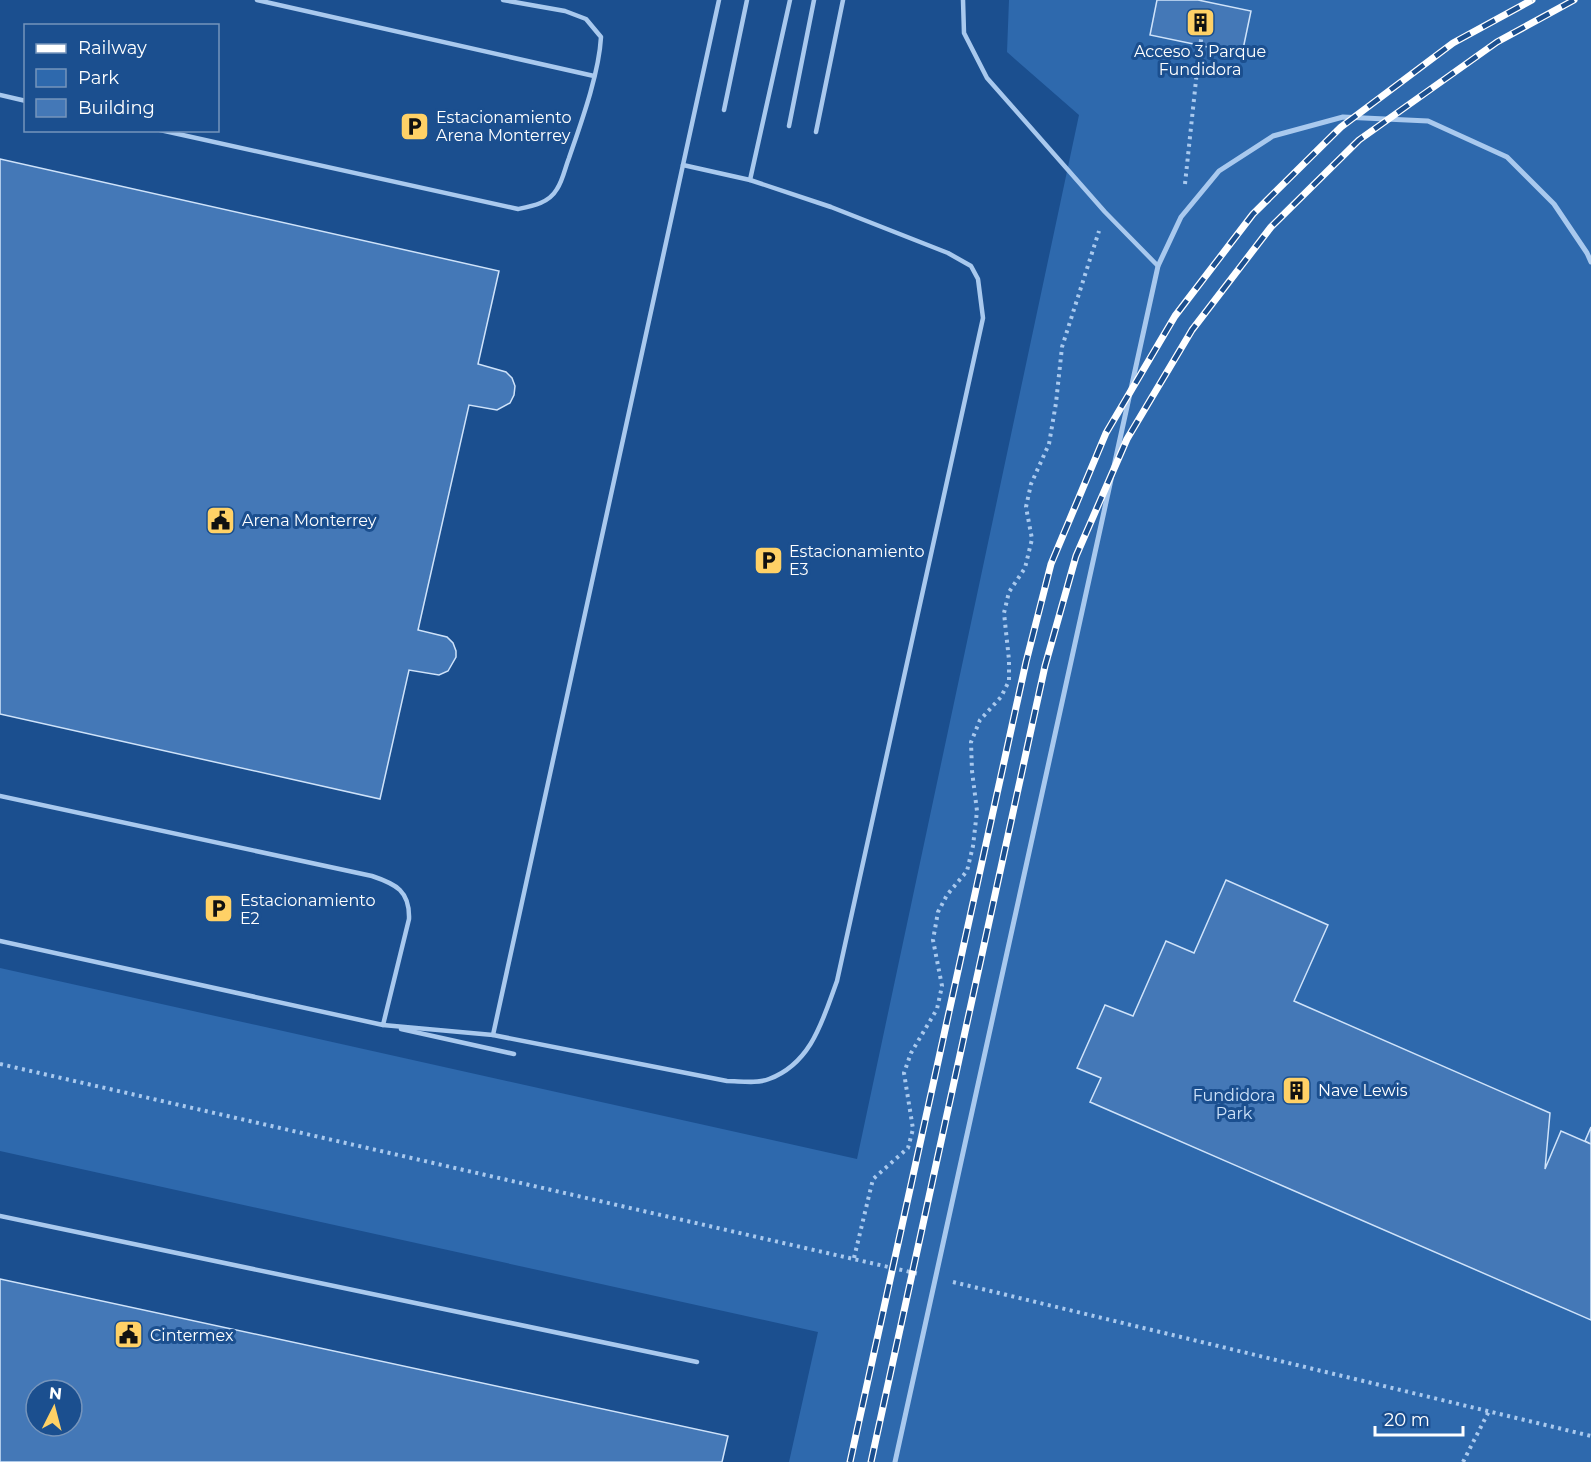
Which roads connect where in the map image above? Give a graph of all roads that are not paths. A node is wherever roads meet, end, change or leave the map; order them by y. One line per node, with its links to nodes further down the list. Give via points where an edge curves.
1 (257, 0): 9 (lane)
2 (503, 0): 9 (lane, via 565,11 586,19 601,38)
3 (719, 0): 16 (lane)
4 (747, 0): 12 (lane)
5 (790, 0): 17 (lane)
6 (814, 0): 13 (lane)
7 (843, 0): 15 (lane)
8 (963, 0): 19 (lane, via 964,33 987,78)
9 (594, 76): 14 (lane, via 557,189 547,200 518,209)
10 (0, 95): 11 (lane)
11 (24, 101)
12 (724, 110)
13 (789, 126)
14 (169, 132)
15 (816, 132)
16 (682, 165): 17 (lane); 23 (lane)
17 (750, 180): 23 (lane, via 948,253 971,266 982,298 983,318 837,981 819,1030 806,1052 769,1079 727,1081)
18 (1591, 262): 19 (street, via 1554,204 1507,157 1428,121 1343,117 1273,136 1219,171 1181,217)
19 (1158, 266): 27 (street)
20 (0, 796): 22 (lane, via 393,883 410,906)
21 (0, 941): 22 (lane)
22 (383, 1025): 23 (lane); 24 (lane)
23 (493, 1035)
24 (514, 1054)
25 (0, 1216): 26 (lane)
26 (697, 1362)
27 (895, 1462)

